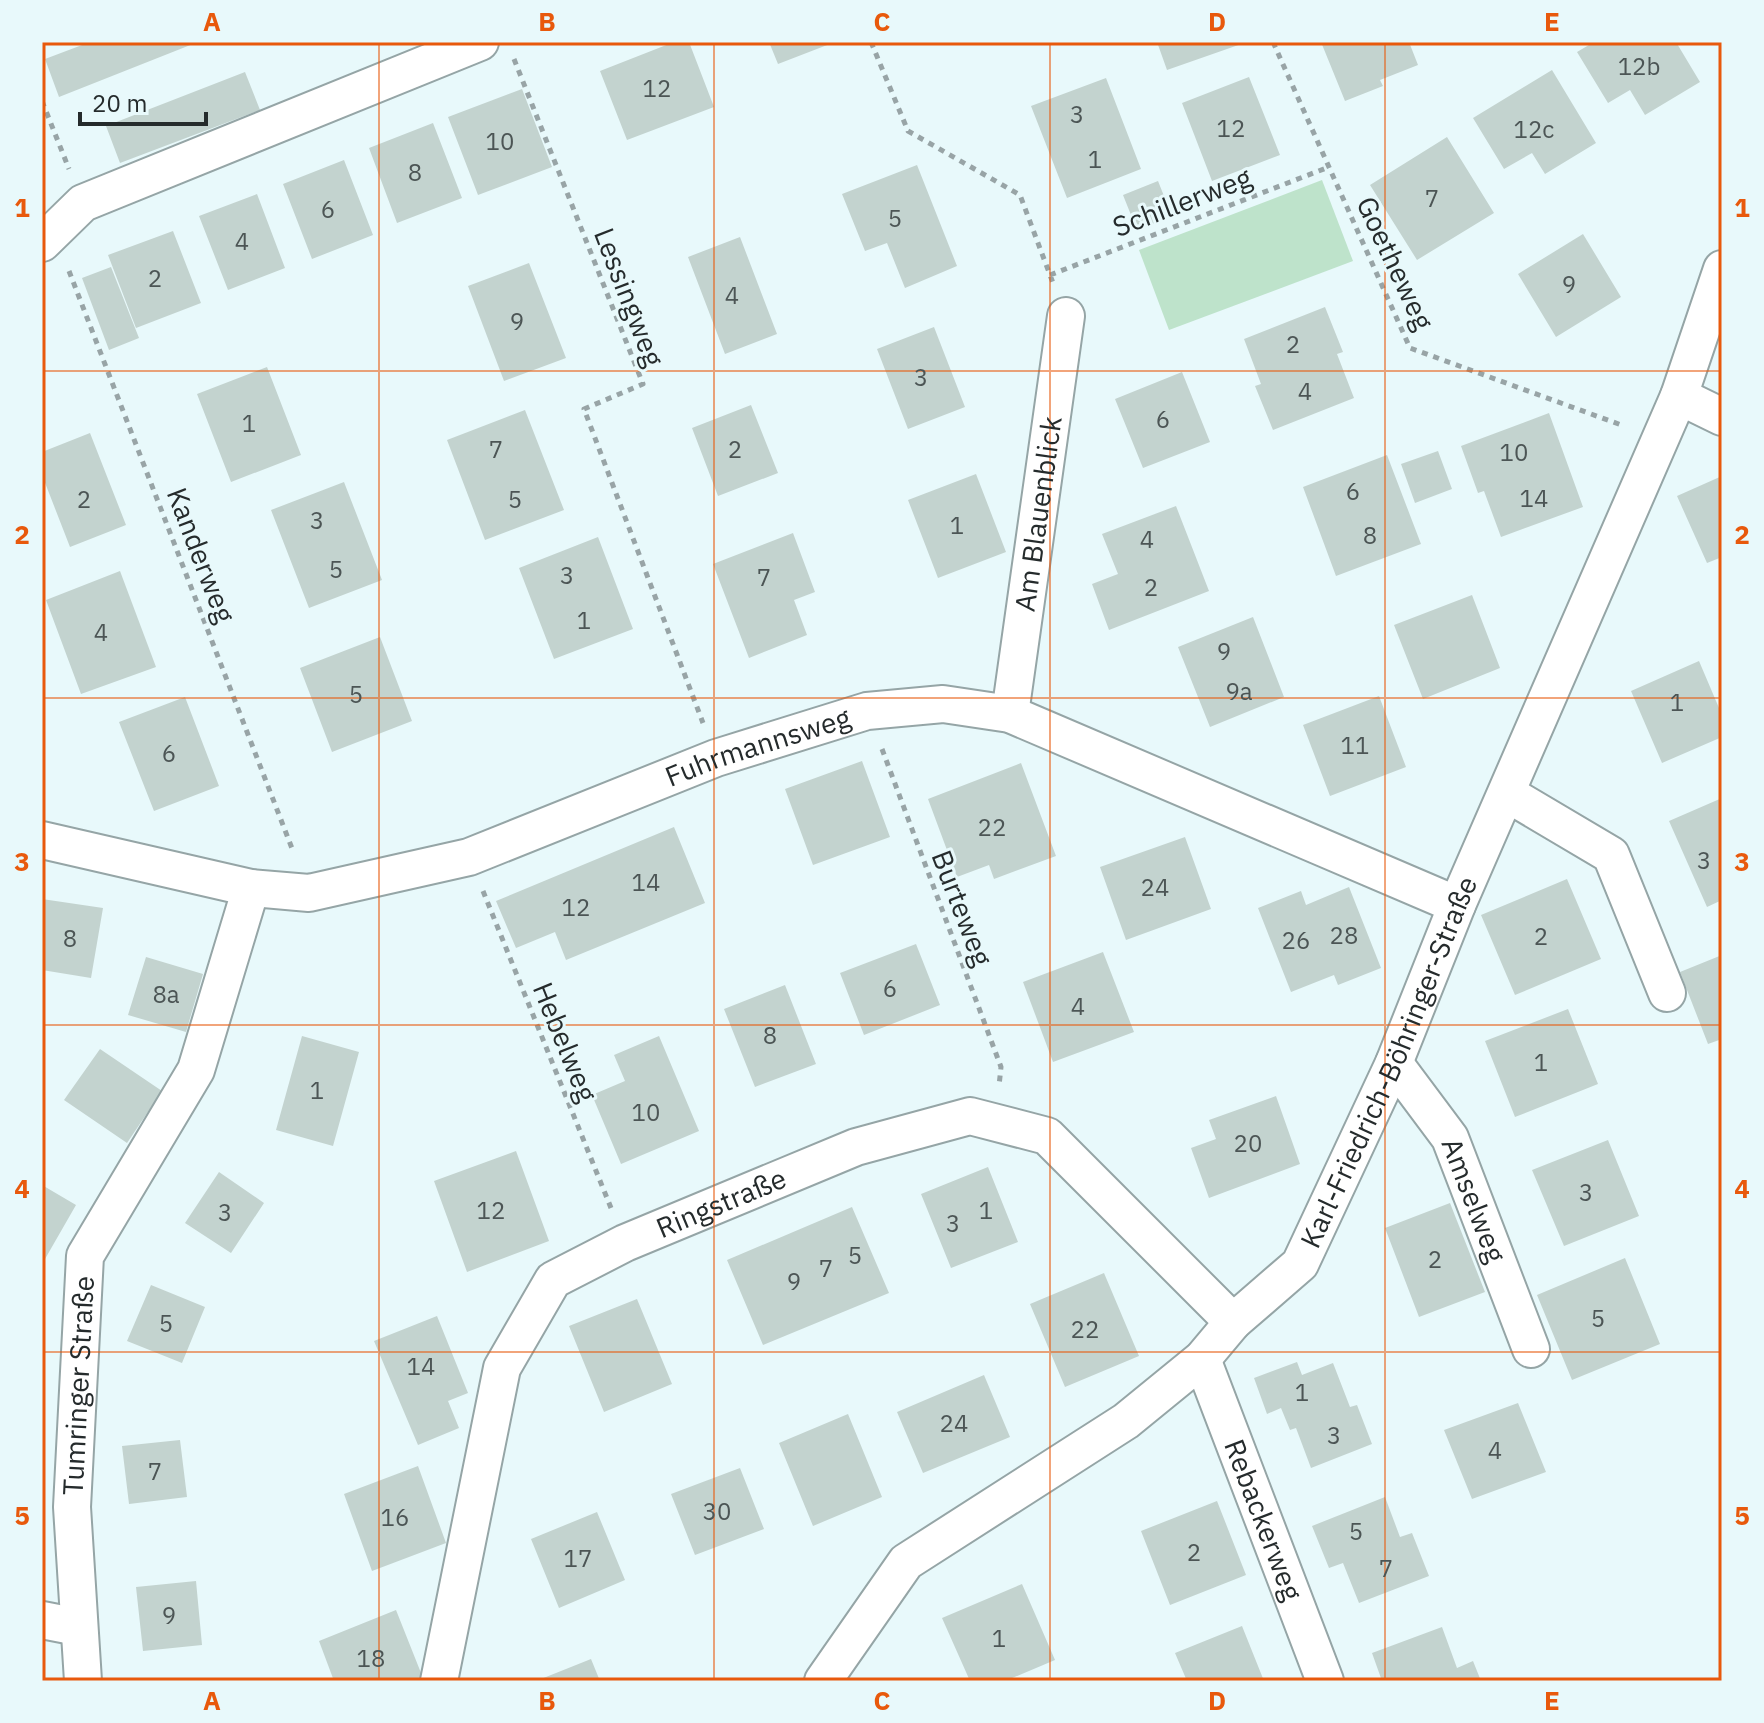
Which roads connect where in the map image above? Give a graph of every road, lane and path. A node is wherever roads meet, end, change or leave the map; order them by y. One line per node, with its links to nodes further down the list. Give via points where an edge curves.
1 (480, 42): 7 (street)
2 (871, 42): 10 (path, via 908,131 1020,195)
3 (1273, 42): 6 (path, Goetheweg)
4 (513, 57): 17 (path, Lessingweg, via 643,384 584,409)
5 (42, 101): 7 (path)
6 (1329, 167): 10 (path, Schillerweg); 14 (path, Goetheweg, via 1410,348)
7 (83, 203): 8 (street)
8 (48, 238): 22 (path, Kanderweg)
9 (1722, 269): 12 (street, Karl-Friedrich-Böhringer-Straße)
10 (1050, 275): 11 (path)
11 (1066, 316): 16 (street, Am Blauenblick)
12 (1679, 396): 13 (street); 14 (street, Karl-Friedrich-Böhringer-Straße)
13 (1722, 417)
14 (1658, 439): 18 (street, Karl-Friedrich-Böhringer-Straße)
15 (867, 711): 16 (street, Fuhrmannsweg, via 943,704); 17 (street, Fuhrmannsweg); 26 (path, Burteweg, via 1001,1067)
16 (1010, 714): 23 (street, Fuhrmannsweg)
17 (716, 758): 20 (street, Fuhrmannsweg)
18 (1508, 794): 23 (street, Karl-Friedrich-Böhringer-Straße); 24 (street, via 1611,855)
19 (42, 840): 21 (street, Fuhrmannsweg)
20 (469, 857): 22 (street, Fuhrmannsweg); 27 (path, Hebelweg)
21 (251, 888): 22 (street, Fuhrmannsweg); 32 (street, Tumringer Straße, via 196,1070 85,1256 72,1507)
22 (309, 893)
23 (1457, 905): 25 (street, Karl-Friedrich-Böhringer-Straße)
24 (1667, 993)
25 (1394, 1063): 28 (street, Karl-Friedrich-Böhringer-Straße, via 1300,1264); 29 (street, Amselweg, via 1450,1138)
26 (995, 1122): 27 (street, Ringstraße, via 970,1116 856,1147); 28 (street, Ringstraße, via 1047,1136)
27 (625, 1243): 35 (street, Ringstraße, via 553,1280 502,1368)
28 (1233, 1322): 30 (street, Karl-Friedrich-Böhringer-Straße)
29 (1531, 1349)
30 (1202, 1359): 33 (street, Karl-Friedrich-Böhringer-Straße, via 1126,1421 906,1562); 37 (street, Rebackerweg)
31 (42, 1620): 32 (street)
32 (78, 1627): 34 (street, Tumringer Straße)
33 (852, 1666): 36 (street, Karl-Friedrich-Böhringer-Straße)
34 (83, 1681)
35 (439, 1681)
36 (823, 1681)
37 (1325, 1681)

